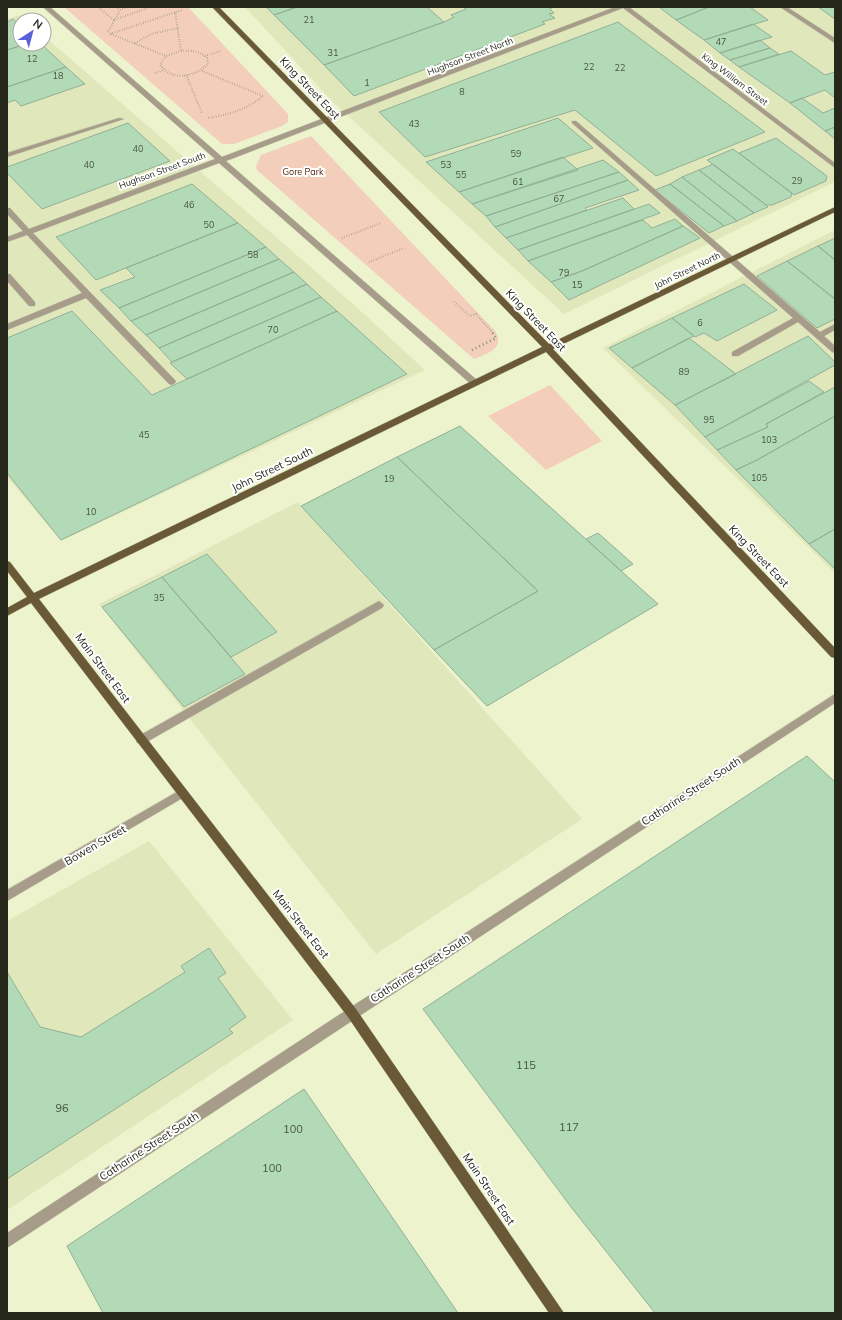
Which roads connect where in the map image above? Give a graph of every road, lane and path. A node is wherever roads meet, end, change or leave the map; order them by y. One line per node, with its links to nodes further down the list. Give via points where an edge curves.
1 (46, 7): 28 (street)
2 (98, 7): 13 (path)
3 (116, 7): 10 (path)
4 (128, 7): 10 (path)
5 (150, 7): 13 (path)
6 (215, 7): 25 (main road, King Street East)
7 (621, 7): 25 (street, Hughson Street North)
8 (625, 7): 29 (street, King William Street)
9 (783, 7): 16 (street)
10 (120, 10): 13 (path)
11 (182, 10): 12 (path)
12 (175, 12): 14 (path); 15 (path)
13 (114, 20): 15 (path, via 107,32)
14 (178, 28): 17 (path, via 151,34); 18 (path)
15 (111, 34): 17 (path)
16 (835, 41)
17 (135, 43): 20 (path)
18 (181, 51): 20 (path); 21 (path, via 193,51)
19 (220, 51): 21 (path)
20 (166, 56): 23 (path, via 160,64 164,70 171,74)
21 (205, 56): 22 (path, via 208,64)
22 (202, 71): 23 (path); 23 (path, via 262,96 255,103 237,112 203,119)
23 (186, 75)
24 (121, 119): 27 (street)
25 (325, 121): 28 (street, Hughson Street South); 47 (main road, King Street East)
26 (574, 122): 37 (street)
27 (7, 156)
28 (221, 160): 33 (street, Hughson Street South); 52 (street)
29 (835, 166)
30 (835, 209): 37 (main road, John Street North)
31 (7, 210): 33 (street)
32 (381, 223): 34 (path)
33 (28, 231): 35 (street, Hughson Street South); 40 (street)
34 (340, 238)
35 (7, 240)
36 (404, 248): 38 (path)
37 (732, 259): 43 (street); 47 (main road, John Street North)
38 (368, 263)
39 (7, 276): 42 (street)
40 (88, 294): 45 (street); 51 (street)
41 (454, 302): 49 (path, via 470,316 476,314 496,338)
42 (32, 304)
43 (799, 318): 46 (street); 50 (street)
44 (835, 327): 46 (street)
45 (7, 328)
46 (819, 336): 48 (street)
47 (548, 348): 52 (main road, John Street South); 57 (main road, King Street East)
48 (835, 350)
49 (469, 351)
50 (735, 354)
51 (172, 382)
52 (475, 382): 54 (main road, John Street South)
53 (7, 564): 54 (main road, Main Street East)
54 (33, 597): 56 (main road, John Street South); 59 (main road, Main Street East)
55 (379, 605): 59 (street)
56 (7, 612)
57 (835, 654)
58 (835, 698): 62 (street, Catharine Street South)
59 (140, 740): 60 (main road, Main Street East)
60 (182, 793): 61 (street, Bowen Street); 62 (main road, Main Street East)
61 (7, 896)
62 (352, 1013): 63 (street, Catharine Street South); 64 (main road, Main Street East)
63 (7, 1242)
64 (557, 1313)

